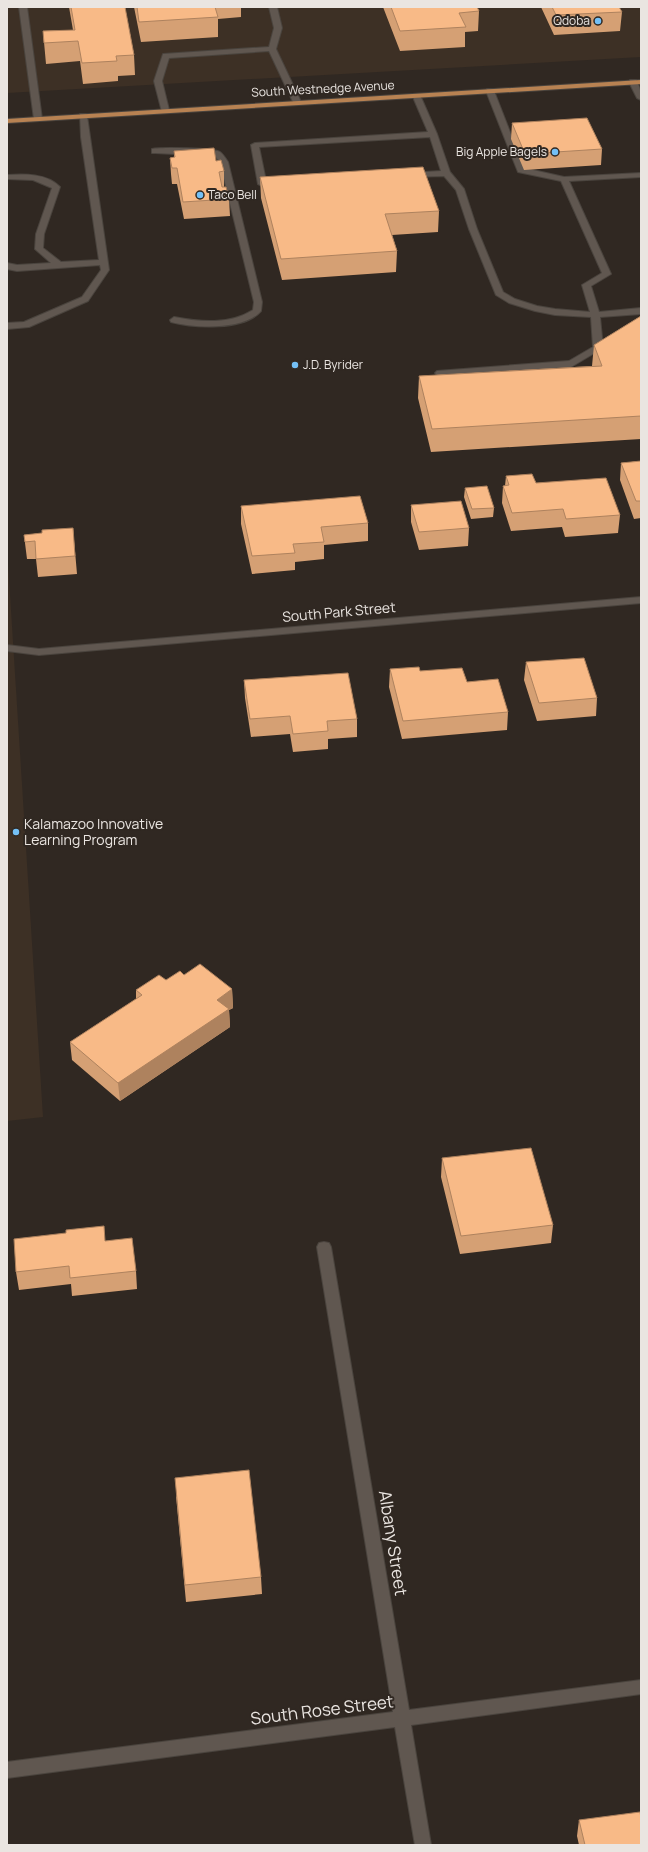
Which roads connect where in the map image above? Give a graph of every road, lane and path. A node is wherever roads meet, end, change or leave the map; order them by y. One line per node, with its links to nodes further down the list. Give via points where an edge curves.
1 (23, 7): 11 (street)
2 (273, 7): 3 (street, via 278,28)
3 (272, 49): 8 (street); 9 (street, via 166,56 158,81)
4 (637, 82): 5 (main road, South Westnedge Avenue); 7 (street)
5 (490, 91): 6 (main road, South Westnedge Avenue); 19 (street, via 521,170)
6 (417, 97): 8 (main road, South Westnedge Avenue); 13 (street)
7 (641, 98)
8 (297, 102): 9 (main road, South Westnedge Avenue)
9 (165, 110): 10 (main road, South Westnedge Avenue)
10 (83, 116): 11 (main road, South Westnedge Avenue); 21 (street)
11 (38, 119): 12 (main road, South Westnedge Avenue)
12 (7, 121)
13 (432, 134): 15 (street); 20 (street, via 255,145 262,184)
14 (155, 151): 26 (street, via 206,152 218,154 224,162 258,302 258,311 240,320 191,324)
15 (446, 173): 17 (street); 25 (street, via 460,189 499,293 512,301 535,308)
16 (641, 175): 19 (street)
17 (398, 176)
18 (7, 177): 22 (street, via 30,176 47,181 56,187 40,234 39,249)
19 (564, 179): 25 (street, via 607,274 586,285)
20 (278, 183)
21 (104, 262): 22 (street); 27 (street, via 105,270 85,298 26,325)
22 (59, 265): 23 (street, via 17,268)
23 (7, 266)
24 (641, 311): 25 (street)
25 (595, 315): 28 (street, via 598,348 571,364)
26 (174, 320)
27 (7, 326)
28 (440, 373)
29 (641, 600): 30 (street, South Park Street, via 39,652)
30 (7, 648)
31 (324, 1248): 33 (street, Albany Street)
32 (641, 1687): 33 (street, South Rose Street)
33 (402, 1719): 34 (street, South Rose Street); 35 (street, Albany Street)
34 (7, 1770)
35 (423, 1845)

